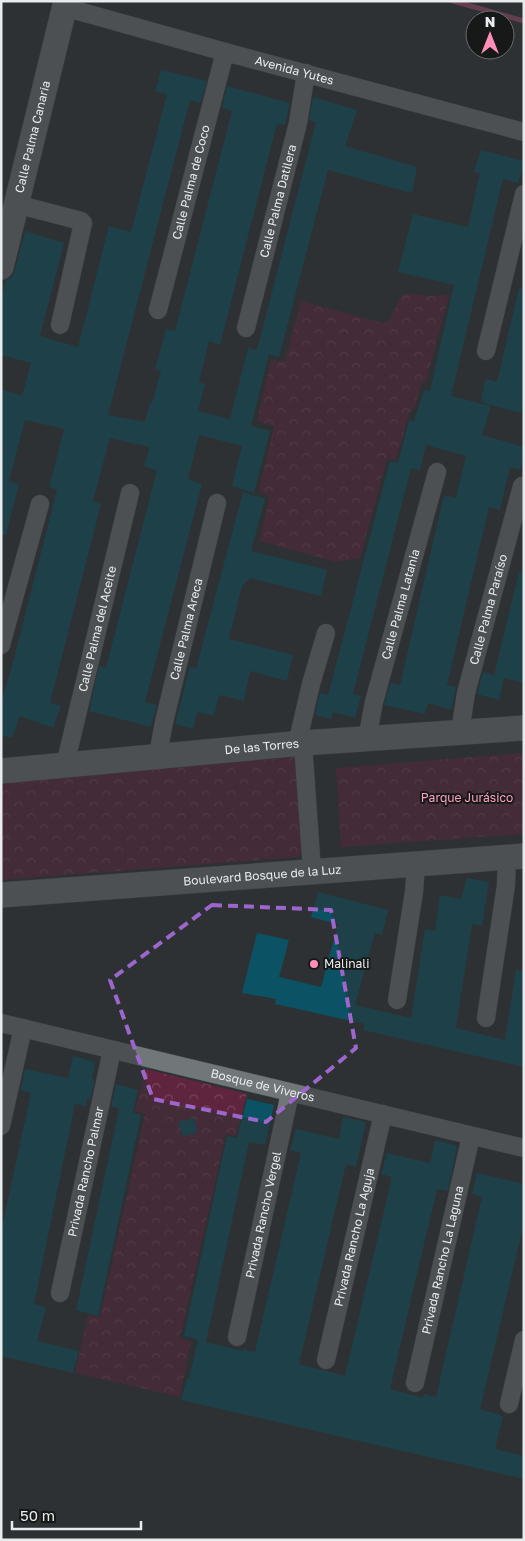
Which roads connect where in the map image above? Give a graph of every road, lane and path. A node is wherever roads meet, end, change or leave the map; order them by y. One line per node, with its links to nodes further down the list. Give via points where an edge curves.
1 (65, 4): 2 (street, Avenida Yutes); 6 (main road, Calle Palma Canaria)
2 (225, 52): 3 (street, Avenida Yutes); 8 (street, Calle Palma de Coco)
3 (306, 73): 4 (street, Avenida Yutes); 10 (street, Calle Palma Datilera, via 298,123)
4 (524, 132)
5 (524, 194): 11 (street)
6 (16, 204): 7 (main road, Calle Palma Canaria); 9 (street, via 83,223)
7 (1, 267)
8 (158, 310)
9 (60, 325)
10 (246, 328)
11 (486, 352)
12 (438, 472): 21 (street, Calle Palma Latania, via 374,702)
13 (522, 486): 20 (street, Calle Palma Paraíso, via 466,693)
14 (130, 493): 24 (street, Calle Palma del Aceite)
15 (217, 503): 23 (street, Calle Palma Areca)
16 (40, 504): 18 (street)
17 (326, 633): 22 (street, via 311,684)
18 (1, 645)
19 (524, 728): 20 (main road, De las Torres)
20 (460, 732): 21 (main road, De las Torres)
21 (367, 739): 22 (main road, De las Torres)
22 (300, 743): 23 (main road, De las Torres); 28 (street)
23 (158, 755): 24 (main road, De las Torres)
24 (65, 765): 25 (main road, De las Torres)
25 (1, 771)
26 (516, 857): 27 (main road, Boulevard Bosque de la Luz); 31 (street, via 506,885)
27 (416, 864): 28 (main road, Boulevard Bosque de la Luz); 30 (street)
28 (312, 871): 29 (main road, Boulevard Bosque de la Luz)
29 (1, 895)
30 (396, 1000)
31 (486, 1018)
32 (1, 1023): 33 (street, Bosque de Viveros)
33 (23, 1028): 34 (street, Bosque de Viveros); 37 (street)
34 (112, 1050): 35 (street, Bosque de Viveros); 40 (street, Privada Rancho Palmar)
35 (290, 1093): 36 (street, Bosque de Viveros); 41 (street, Privada Rancho Vergel)
36 (382, 1114): 38 (street, Bosque de Viveros); 43 (street, Privada Rancho La Aguja)
37 (1, 1126)
38 (471, 1136): 39 (street, Bosque de Viveros); 44 (street, Privada Rancho La Laguna)
39 (524, 1148)
40 (60, 1293)
41 (237, 1337)
42 (524, 1340): 45 (street)
43 (326, 1360)
44 (415, 1383)
45 (509, 1404)

